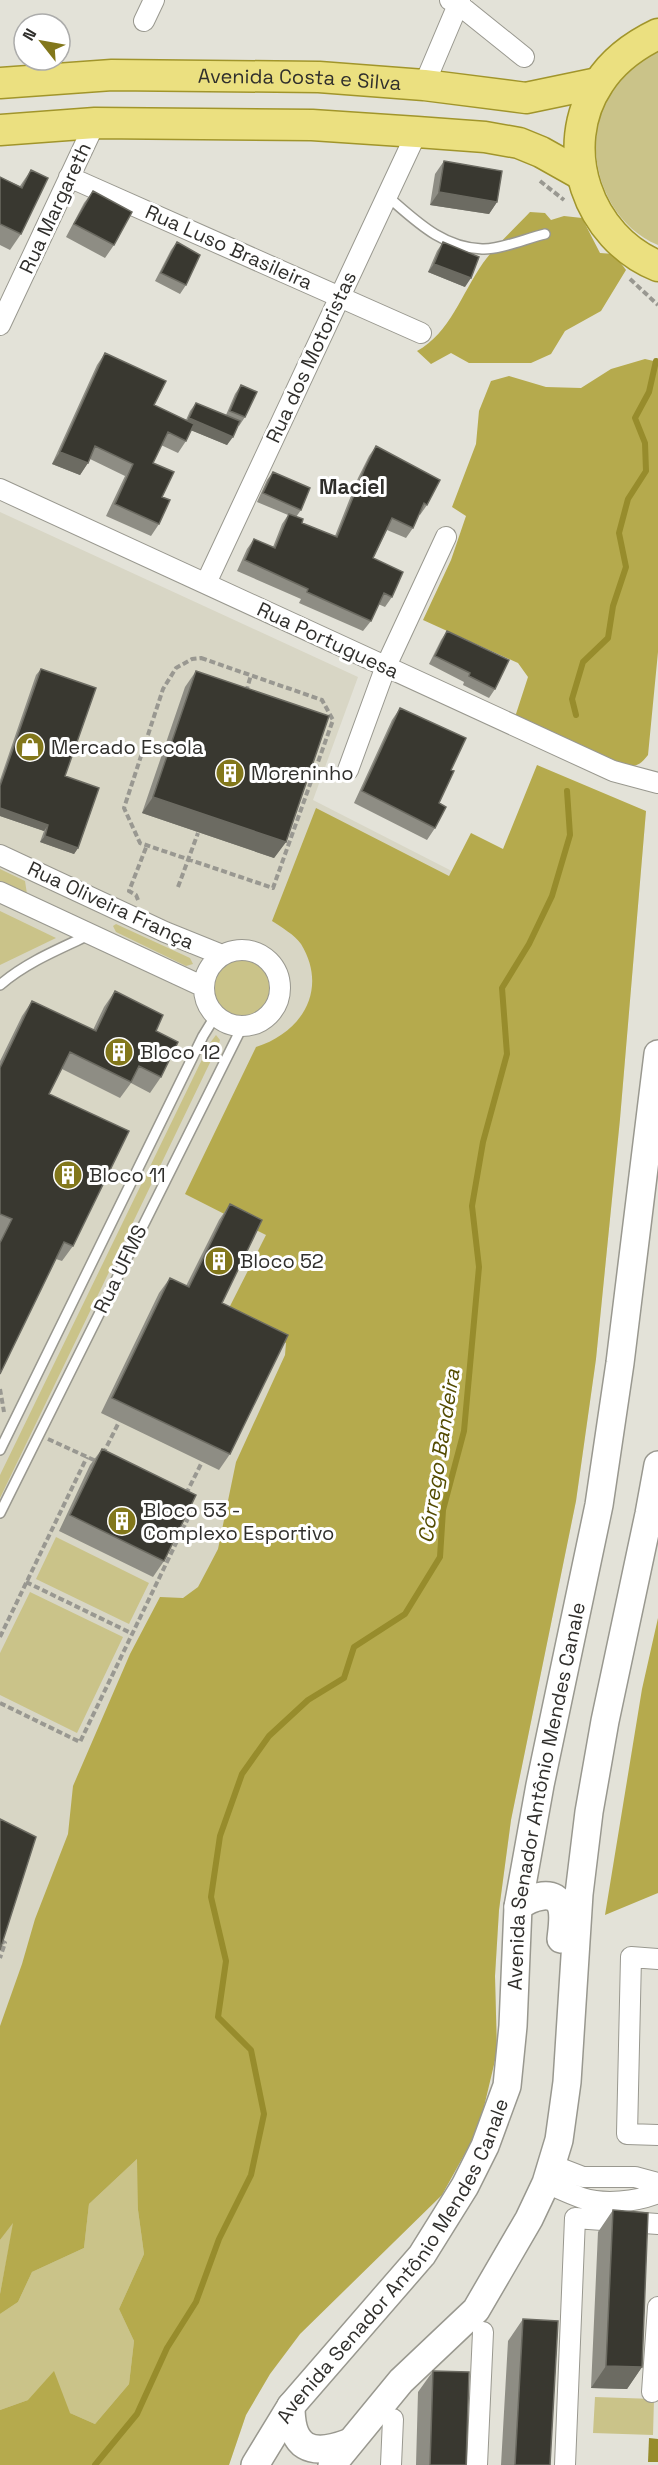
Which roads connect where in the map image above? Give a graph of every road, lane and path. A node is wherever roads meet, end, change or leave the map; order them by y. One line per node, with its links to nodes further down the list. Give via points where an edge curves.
1 (154, 0): 3 (street)
2 (456, 1): 5 (street); 8 (street)
3 (144, 21)
4 (657, 33): 7 (main road, via 623,55)
5 (524, 57)
6 (0, 82): 8 (main road, Avenida Costa e Silva, via 112,75 208,75 319,77)
7 (598, 83): 8 (main road, Avenida Costa e Silva, via 526,98); 12 (main road, via 585,112 579,145)
8 (424, 85)
9 (95, 123): 10 (main road); 11 (main road, via 312,125); 13 (street, Rua Margareth)
10 (0, 130)
11 (417, 132): 12 (main road, via 519,143); 14 (street, Rua dos Motoristas)
12 (582, 175): 16 (main road, via 600,220 634,254)
13 (69, 177): 17 (street, Rua Luso Brasileira); 18 (street, Rua Margareth)
14 (387, 196): 15 (lane, via 433,235 457,244 483,249); 17 (street, Rua dos Motoristas)
15 (545, 234)
16 (657, 267)
17 (340, 295): 19 (street, Rua Luso Brasileira); 22 (street, Rua dos Motoristas)
18 (0, 325)
19 (422, 333)
20 (0, 489): 22 (street, Rua Portuguesa)
21 (446, 537): 23 (street)
22 (206, 583): 23 (street, Rua Portuguesa)
23 (386, 666): 26 (street); 27 (street, Rua Portuguesa, via 613,771)
24 (251, 675): 25 (path); 29 (path, via 201,658 176,669 163,689 124,808 140,843); 31 (path, via 322,700 333,720 273,888)
25 (245, 694)
26 (348, 770)
27 (658, 783)
28 (198, 832): 31 (path)
29 (147, 845): 31 (path); 35 (path, via 129,891 136,895 139,905)
30 (0, 855): 34 (street, Rua Oliveira França)
31 (189, 859): 32 (path)
32 (178, 887)
33 (0, 892): 36 (street, Rua Oliveira França)
34 (103, 902): 35 (street, Rua Oliveira França); 36 (street)
35 (137, 919): 37 (street, Rua Oliveira França)
36 (90, 934): 38 (lane); 39 (street, Rua Oliveira França)
37 (222, 955): 39 (street, via 207,972); 41 (street, via 244,949 256,952 275,968 279,979 277,1003 270,1013 261,1021)
38 (0, 985)
39 (204, 987): 40 (street, via 208,1006)
40 (216, 1016): 41 (street); 47 (lane, Rua UFMS)
41 (243, 1025): 53 (lane, Rua UFMS)
42 (658, 1054): 58 (main road, Avenida Senador Antônio Mendes Canale, via 599,1506)
43 (0, 1389): 44 (path)
44 (6, 1419)
45 (119, 1422): 49 (path)
46 (48, 1439): 48 (path)
47 (0, 1450)
48 (87, 1457): 49 (path); 54 (path)
49 (99, 1462): 52 (path)
50 (202, 1462): 55 (path, via 182,1503 193,1508)
51 (658, 1465): 62 (main road, via 604,1721 579,1894)
52 (96, 1468)
53 (0, 1513)
54 (26, 1582): 55 (path); 56 (path)
55 (133, 1634): 57 (path, via 80,1742)
56 (0, 1637)
57 (0, 1703)
58 (518, 1906): 62 (main road, via 540,1895 560,1903 561,1951); 71 (main road, Avenida Senador Antônio Mendes Canale, via 507,2086 485,2146 422,2255)
59 (0, 1940): 60 (path, via 5,1943)
60 (0, 1958)
61 (658, 1959): 63 (street, via 631,1957 627,2134)
62 (572, 1979): 64 (main road, via 567,2082 559,2140)
63 (658, 2135)
64 (549, 2174): 65 (street, via 635,2177); 66 (street, via 581,2198 629,2200); 73 (main road, via 529,2219 477,2310 401,2381)
65 (658, 2183)
66 (658, 2193)
67 (658, 2224): 78 (street, via 575,2218)
68 (658, 2307): 70 (street)
69 (483, 2332): 77 (street)
70 (652, 2392)
71 (291, 2406): 73 (main road, via 295,2436 304,2446 331,2449); 74 (main road, Avenida Senador Antônio Mendes Canale)
72 (393, 2419): 76 (street)
73 (348, 2443): 75 (main road)
74 (255, 2465)
75 (332, 2465)
76 (391, 2465)
77 (477, 2465)
78 (565, 2465)

